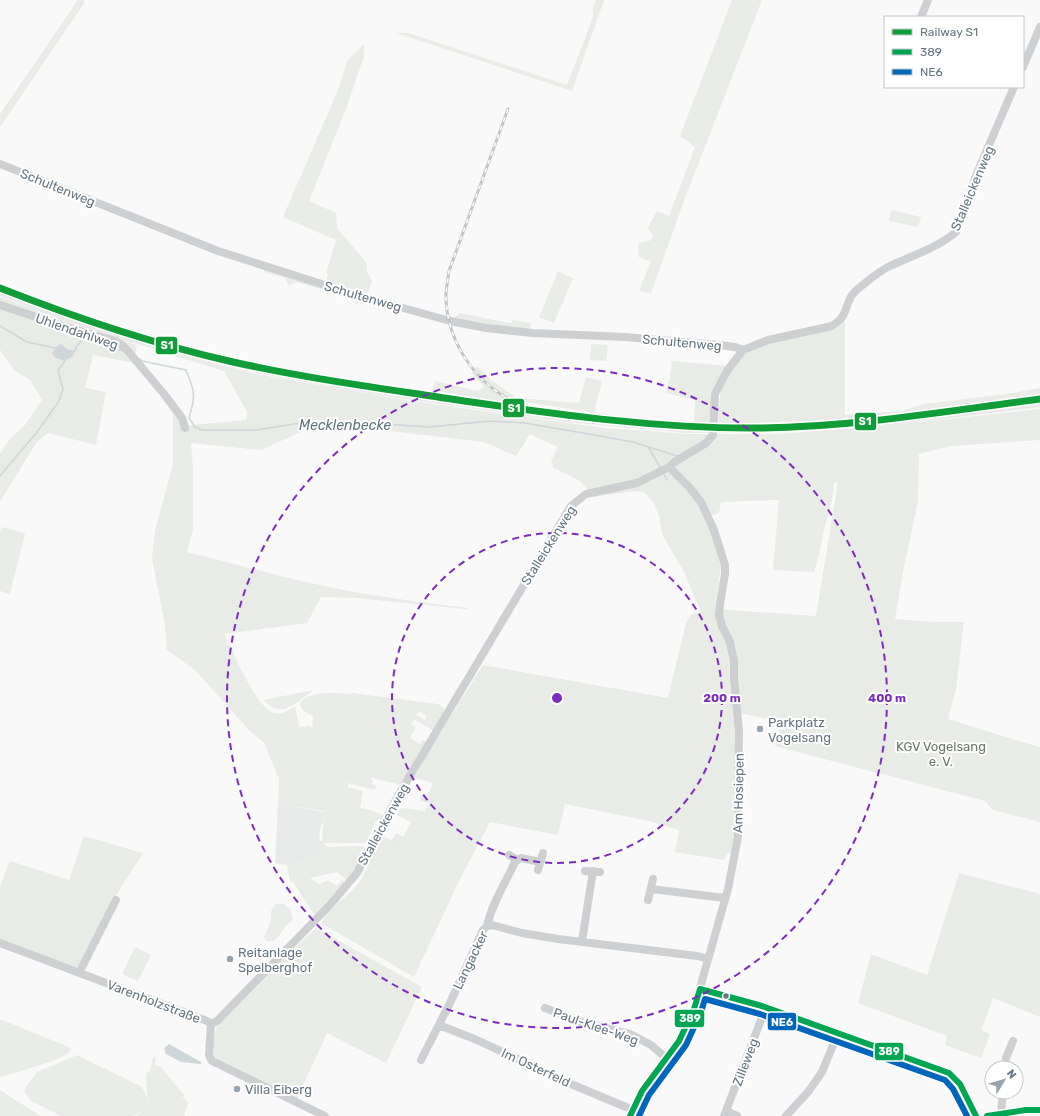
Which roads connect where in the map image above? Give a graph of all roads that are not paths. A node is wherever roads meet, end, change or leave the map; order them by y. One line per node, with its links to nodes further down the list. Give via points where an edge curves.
1 (928, 0): 2 (street)
2 (921, 16)
3 (1040, 27): 4 (street)
4 (1024, 65)
5 (1014, 88): 8 (street, Stalleickenweg, via 977,173 956,232 932,247 886,268 859,287 848,300 840,321 832,326 768,340)
6 (0, 164): 8 (street, Schultenweg, via 218,251 353,294 450,321 532,333 625,337 719,345)
7 (0, 305): 9 (street, Uhlendahlweg, via 115,341 127,350 164,394 182,418)
8 (743, 350): 10 (street, Stalleickenweg, via 727,371 715,394 713,435 706,443)
9 (185, 428)
10 (664, 469): 17 (street, Am Hosiepen, via 689,487 701,502 714,530 725,565 719,615 733,652 740,770 738,837); 28 (street, Stalleickenweg, via 637,483 586,494 571,506 401,791 357,873 330,905 217,1021)
11 (543, 853): 13 (street, via 539,866 521,858)
12 (510, 855): 13 (street)
13 (517, 860): 20 (street)
14 (593, 871): 21 (street)
15 (653, 879): 16 (street)
16 (651, 889): 17 (street); 19 (street)
17 (725, 898): 23 (street, Am Hosiepen)
18 (116, 900): 24 (street)
19 (648, 900)
20 (487, 926): 21 (street, Langacker); 29 (street, Langacker)
21 (582, 941): 23 (street, Langacker)
22 (0, 943): 24 (street, Varenholzstraße)
23 (708, 958): 25 (street, Am Hosiepen)
24 (79, 973): 28 (street, Varenholzstraße)
25 (700, 989): 26 (street); 32 (street, Am Hosiepen, via 685,1030)
26 (766, 1007): 30 (street); 39 (street, Zilleweg)
27 (545, 1008): 32 (street, Paul-Klee-Weg, via 584,1023 630,1034)
28 (211, 1024): 40 (street, Varenholzstraße, via 209,1055 212,1061)
29 (439, 1025): 33 (street, Langacker); 37 (street, Im Osterfeld, via 477,1040)
30 (838, 1033): 42 (street, via 822,1072); 43 (street, via 949,1073 960,1084)
31 (1013, 1041): 34 (street)
32 (666, 1058): 37 (street, Am Hosiepen, via 642,1091)
33 (421, 1060)
34 (1006, 1060)
35 (1002, 1100): 38 (street)
36 (1040, 1110): 38 (street)
37 (631, 1113)
38 (1001, 1113): 44 (street)
39 (725, 1114): 41 (street)
40 (325, 1116)
41 (737, 1116)
42 (786, 1116)
43 (976, 1116)
44 (986, 1116)

